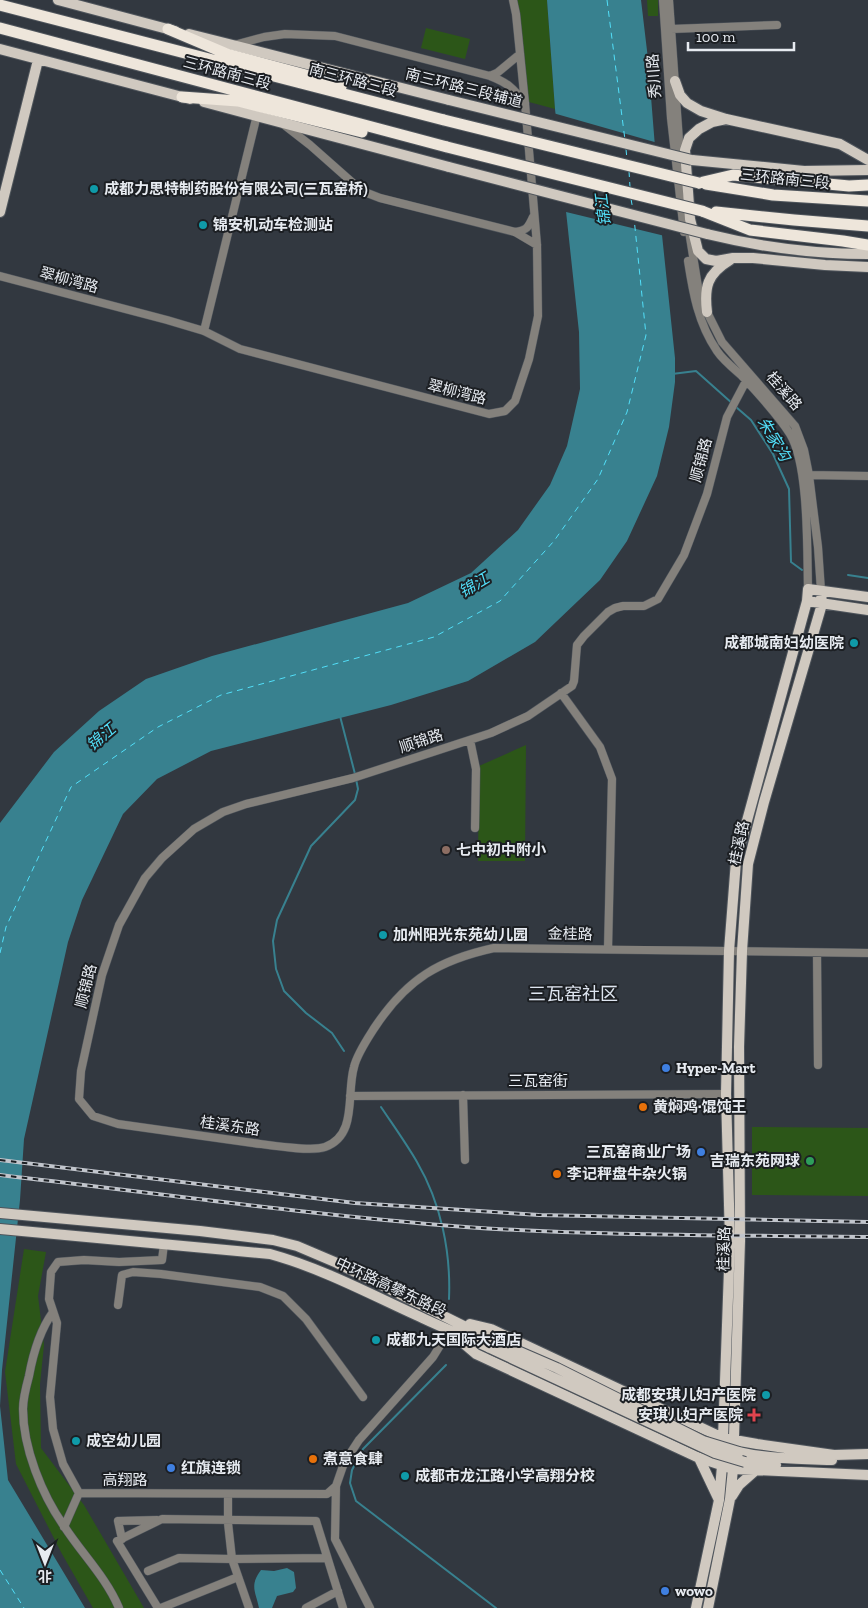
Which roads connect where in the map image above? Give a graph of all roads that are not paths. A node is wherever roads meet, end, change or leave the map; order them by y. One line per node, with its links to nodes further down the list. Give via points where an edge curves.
1 (58, 0): 5 (main road, 南三环路三段辅道)
2 (512, 0): 13 (street, 翠柳湾路)
3 (663, 0): 25 (street, 秀川路)
4 (669, 0): 10 (street, 秀川路)
5 (74, 2): 9 (main road, 南三环路三段辅道)
6 (0, 5): 18 (highway, 南三环路三段)
7 (777, 26): 10 (street)
8 (0, 28): 24 (highway, 三环路南三段)
9 (168, 29): 11 (main road, 南三环路三段辅道); 18 (highway, via 227,54 332,82)
10 (671, 29): 16 (street, 秀川路)
11 (234, 45): 15 (street, via 284,34 334,36); 27 (main road, 南三环路三段辅道, bridge, via 692,160 804,171)
12 (0, 49): 14 (main road)
13 (520, 54): 15 (street, via 497,74); 19 (street, 翠柳湾路)
14 (38, 60): 17 (main road); 32 (main road)
15 (490, 76): 19 (street, via 512,87)
16 (675, 81): 21 (main road, via 687,103); 23 (street, 秀川路)
17 (182, 97): 20 (main road); 24 (highway, via 238,101 355,131)
18 (358, 97): 28 (highway, 南三环路三段, bridge)
19 (525, 103): 33 (street, 翠柳湾路)
20 (257, 115): 22 (main road); 43 (street)
21 (726, 119): 26 (main road, via 840,144); 39 (main road, via 700,129 689,138 685,150 690,219 698,251 706,259)
22 (279, 121): 35 (street, via 362,191); 38 (main road, bridge, via 733,240 802,251)
23 (679, 126): 42 (street, 桂溪路, via 682,186 699,293)
24 (422, 141): 31 (highway, 三环路南三段, bridge)
25 (674, 150): 44 (street, 桂溪路, via 680,208 701,322 718,352)
26 (868, 160)
27 (868, 170)
28 (699, 183): 29 (highway, via 733,176); 30 (highway, 三环路南三段, via 773,195)
29 (868, 185)
30 (865, 200)
31 (702, 211): 34 (highway); 36 (highway, via 750,230)
32 (0, 212)
33 (534, 214): 35 (street, via 529,227); 37 (street, 翠柳湾路)
34 (868, 226)
35 (515, 232): 37 (street)
36 (868, 245)
37 (537, 246): 43 (street, 翠柳湾路, via 538,316 515,401 505,411 489,414 240,349)
38 (868, 254)
39 (733, 258): 40 (main road); 42 (main road, via 709,278 705,293)
40 (868, 267)
41 (0, 276): 43 (street, 翠柳湾路)
42 (706, 312): 44 (street, 桂溪路, via 722,342)
43 (204, 331)
44 (748, 378): 45 (street, 桂溪路, via 794,426 804,450); 47 (street, 桂溪路, via 791,435 798,457 803,480); 53 (street, 顺锦路, via 727,417 706,494 684,555 663,592 658,599 644,606 623,606 608,612 577,645 574,682)
45 (809, 475): 46 (street); 48 (street, 桂溪路)
46 (868, 476)
47 (808, 589): 48 (main road); 50 (main road, 桂溪路)
48 (821, 591): 49 (main road); 51 (main road, 桂溪路)
49 (868, 597)
50 (807, 601): 51 (main road); 57 (main road, 桂溪路, via 736,861)
51 (822, 604): 52 (main road); 58 (main road, 桂溪路, via 748,864)
52 (868, 610)
53 (561, 693): 54 (street, 顺锦路, via 528,716); 56 (street, via 600,748 612,779)
54 (470, 740): 55 (street, via 476,769); 65 (street, 顺锦路, via 357,777 223,812 194,829 162,858 145,878 119,925 102,975 81,1071)
55 (475, 828)
56 (608, 948): 57 (street, 金桂路); 63 (street, 金桂路, via 494,948 450,960 412,982 385,1011 354,1066)
57 (729, 951): 58 (street, 金桂路); 62 (main road, 桂溪路)
58 (742, 951): 59 (street, 金桂路); 77 (main road, 桂溪路, via 740,1241)
59 (817, 953): 60 (street, 金桂路); 61 (street)
60 (868, 953)
61 (818, 1066)
62 (726, 1094): 64 (street, 三瓦窑街); 76 (main road, 桂溪路, via 730,1241)
63 (350, 1096): 64 (street, 三瓦窑街); 65 (street, 桂溪东路, via 348,1120 339,1140 323,1148 291,1148 118,1124 94,1116)
64 (463, 1096): 66 (street)
65 (79, 1099)
66 (465, 1160)
67 (0, 1213): 72 (main road, 中环路高攀东路段, via 273,1240 337,1263)
68 (0, 1229): 69 (main road, 中环路高攀东路段)
69 (164, 1244): 71 (street, via 162,1260 58,1262 51,1272 49,1299); 73 (main road, 中环路高攀东路段, via 270,1254 294,1261 334,1276)
70 (118, 1305): 75 (street, via 122,1275 133,1272 260,1286 283,1296 306,1319)
71 (53, 1312): 87 (street, via 57,1323 50,1397 53,1429 63,1464); 93 (street, via 32,1361 23,1410 28,1448 45,1493)
72 (456, 1321): 74 (main road, 中环路高攀东路段); 76 (main road, via 491,1329)
73 (449, 1331): 74 (main road, 中环路高攀东路段); 79 (main road, via 476,1354); 86 (street, via 433,1357 359,1440 344,1463)
74 (491, 1344): 80 (main road, 中环路高攀东路段, bridge, via 557,1368 703,1441 752,1455); 82 (main road, 中环路高攀东路段, bridge, via 715,1454 745,1462 797,1467)
75 (363, 1397)
76 (723, 1438): 77 (main road); 81 (main road, 桂溪路)
77 (734, 1441): 78 (main road, via 834,1454); 83 (main road, 桂溪路)
78 (868, 1454)
79 (699, 1458): 81 (main road); 90 (main road)
80 (868, 1461)
81 (722, 1466): 83 (main road); 90 (main road, 桂溪路)
82 (868, 1468)
83 (733, 1469): 84 (main road); 89 (main road, 桂溪路)
84 (756, 1470): 85 (main road); 89 (main road, via 739,1485)
85 (868, 1475)
86 (336, 1486): 88 (street, 高翔路, via 328,1494); 105 (street, via 335,1540)
87 (78, 1493): 88 (street, 高翔路); 93 (street)
88 (228, 1494): 92 (street)
89 (730, 1499): 107 (main road, 桂溪路)
90 (719, 1500): 106 (main road, 桂溪路)
91 (162, 1519): 92 (street); 94 (street); 94 (street, via 118,1521)
92 (228, 1521): 95 (street, via 316,1522); 96 (street)
93 (64, 1527): 100 (street, via 95,1567)
94 (122, 1539): 101 (street, via 117,1541)
95 (327, 1558): 96 (street); 99 (street)
96 (232, 1559): 97 (street, via 178,1558); 98 (street)
97 (148, 1571)
98 (238, 1577): 101 (street); 102 (street)
99 (338, 1591): 103 (street); 104 (street)
100 (119, 1608)
101 (159, 1608)
102 (249, 1608)
103 (306, 1608)
104 (343, 1608)
105 (370, 1608)
106 (696, 1608)
107 (708, 1608)

